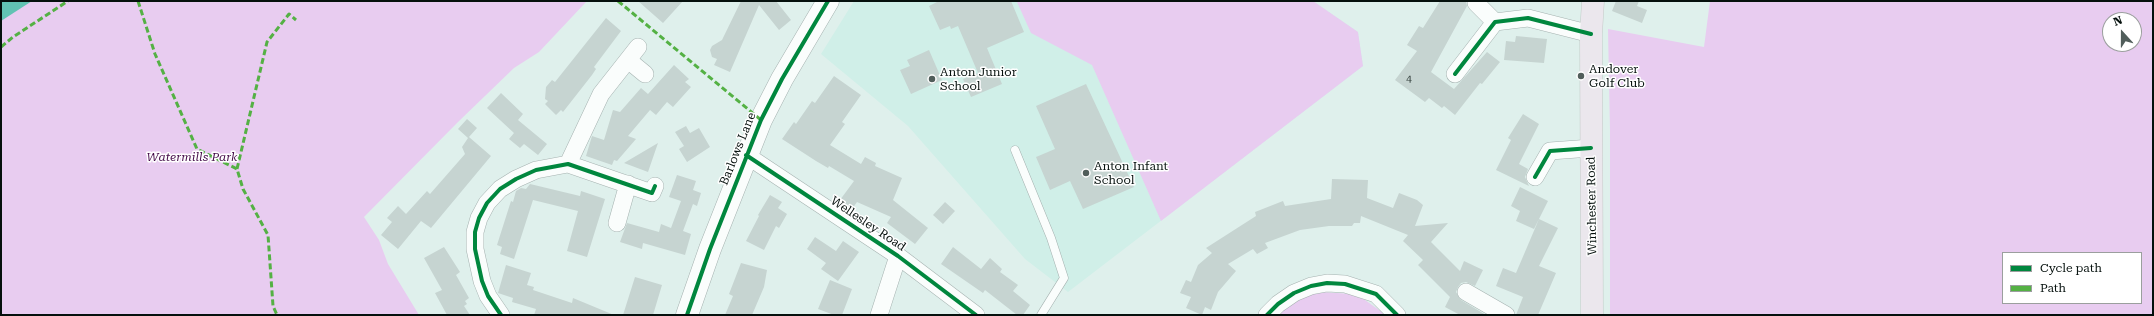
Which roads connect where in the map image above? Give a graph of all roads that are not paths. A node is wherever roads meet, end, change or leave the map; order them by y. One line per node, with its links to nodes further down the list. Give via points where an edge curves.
1 (828, 1): 12 (street, Barlows Lane, via 782,79)
2 (1593, 1): 5 (main road, Winchester Road)
3 (1476, 3): 4 (street)
4 (1495, 22): 5 (street, via 1528,18); 9 (street)
5 (1591, 34): 10 (main road, Winchester Road)
6 (638, 47): 7 (street)
7 (628, 60): 8 (street); 13 (street, via 601,94)
8 (645, 74)
9 (1455, 74)
10 (1591, 148): 14 (street, via 1550,151); 28 (main road, Winchester Road)
11 (1015, 150): 24 (lane, via 1051,238 1064,278)
12 (746, 155): 18 (street, Wellesley Road); 21 (street, Barlows Lane)
13 (568, 164): 15 (street); 20 (street, via 536,170 516,179 500,189 487,203 479,218 475,238 476,263 488,296)
14 (1535, 177)
15 (628, 184): 16 (street, via 652,193); 17 (street)
16 (655, 186)
17 (617, 223)
18 (898, 256): 22 (street); 23 (street, Wellesley Road)
19 (1466, 292): 27 (street)
20 (501, 315)
21 (688, 315)
22 (878, 315)
23 (976, 315)
24 (1041, 315)
25 (1267, 315): 26 (street, via 1294,293 1327,283 1345,284 1376,294)
26 (1397, 315)
27 (1506, 315)
28 (1592, 315)

